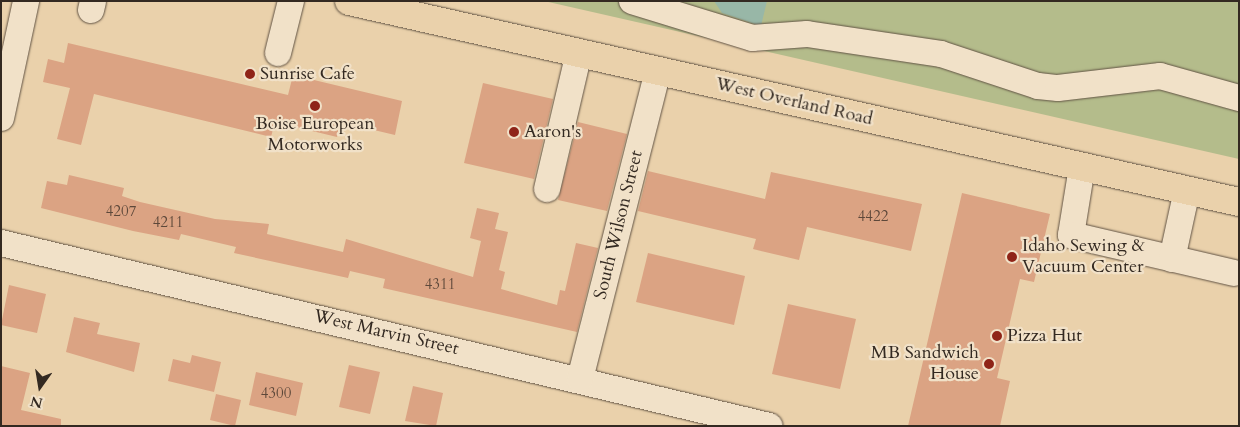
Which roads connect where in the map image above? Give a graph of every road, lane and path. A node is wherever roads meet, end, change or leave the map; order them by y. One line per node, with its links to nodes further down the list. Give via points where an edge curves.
1 (26, 1): 9 (street)
2 (291, 1): 5 (street)
3 (349, 1): 6 (main road, West Overland Road)
4 (632, 1): 8 (street, via 752,38 806,34 941,54 1038,86 1058,88 1160,76)
5 (278, 53)
6 (579, 53): 7 (main road, West Overland Road); 11 (street)
7 (658, 71): 10 (main road, West Overland Road); 17 (street, South Wilson Street)
8 (1239, 98)
9 (1, 118)
10 (1082, 167): 12 (main road, West Overland Road); 15 (street, via 1071,235)
11 (547, 189)
12 (1187, 190): 13 (main road, West Overland Road); 15 (street)
13 (1239, 202)
14 (1, 244): 17 (street, West Marvin Street)
15 (1172, 258): 16 (street)
16 (1234, 273)
17 (580, 378): 18 (street, West Marvin Street)
18 (769, 426)

